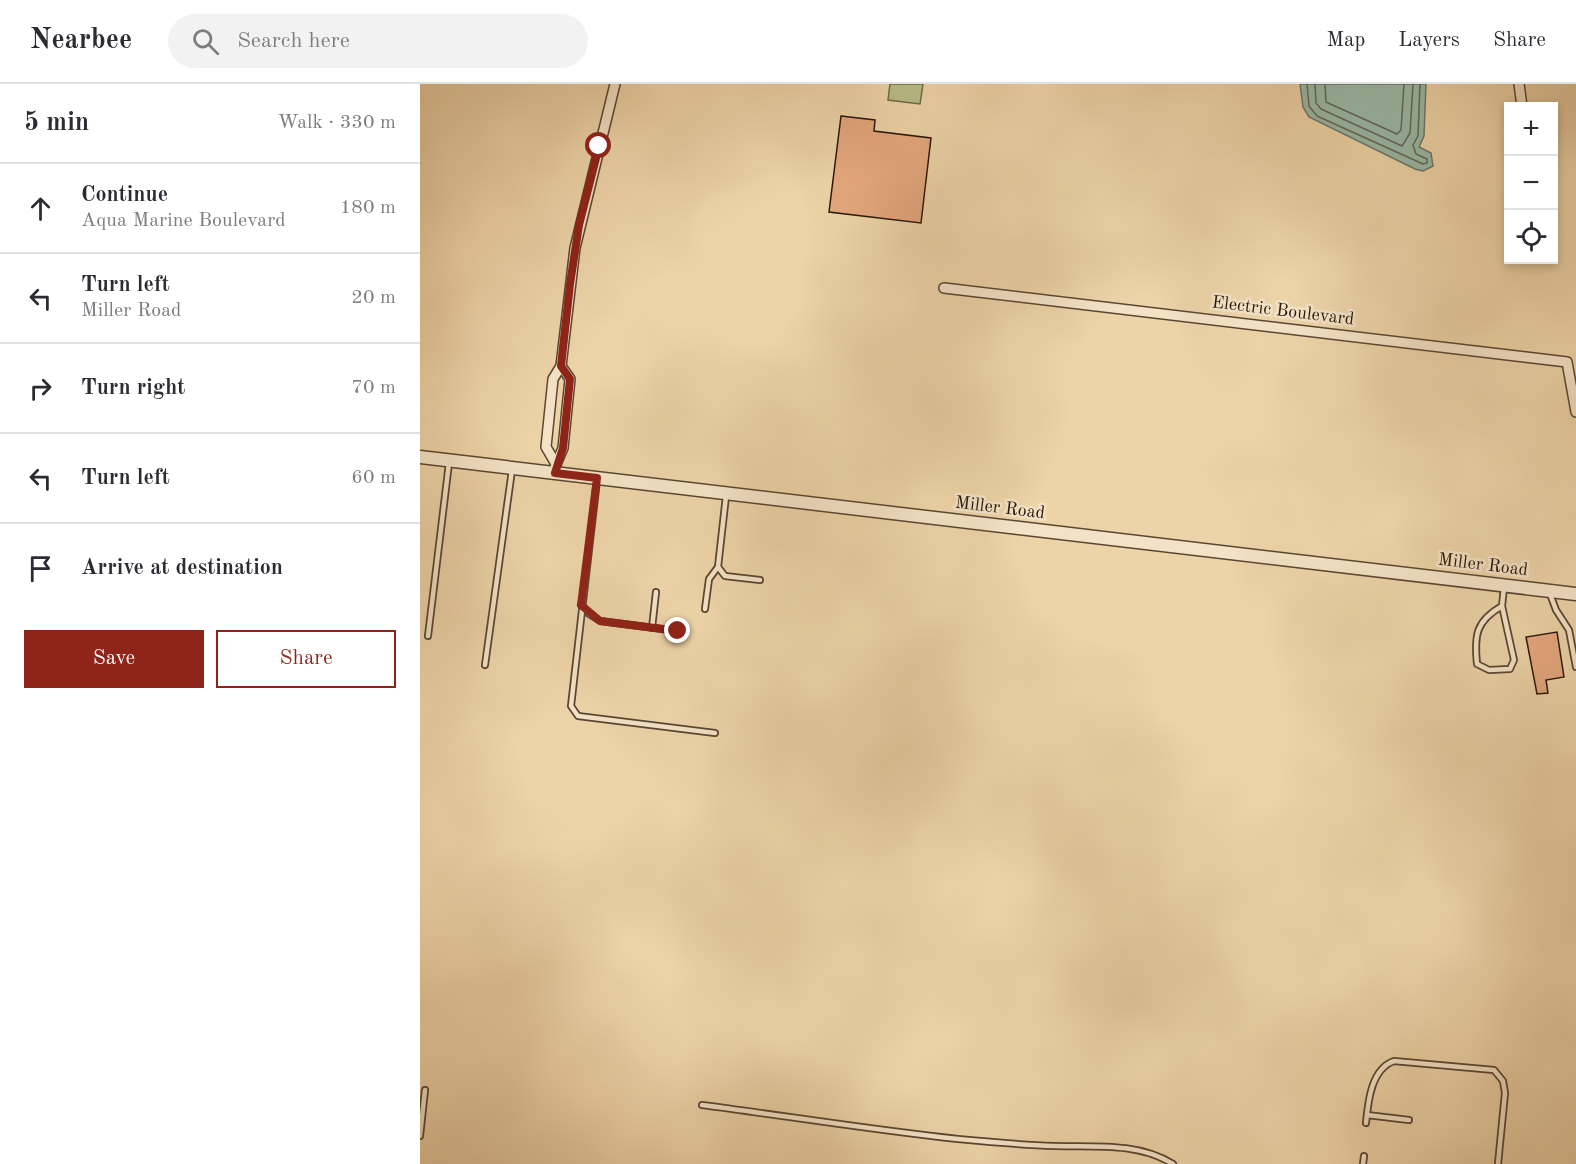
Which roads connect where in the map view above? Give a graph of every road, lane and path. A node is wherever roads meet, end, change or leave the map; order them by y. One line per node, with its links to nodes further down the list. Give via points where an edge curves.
1 (615, 84): 5 (street, via 575,248)
2 (1519, 84): 3 (street)
3 (1521, 102)
4 (944, 288): 6 (street, Electric Boulevard, via 1567,362)
5 (561, 366): 10 (street, via 553,379 546,447); 10 (street, via 570,379 563,448)
6 (1576, 412)
7 (420, 457): 8 (street, Miller Road)
8 (450, 460): 9 (street, Miller Road); 24 (lane)
9 (513, 468): 10 (street, Miller Road); 25 (lane)
10 (555, 468): 11 (street, Miller Road)
11 (597, 478): 12 (street, Miller Road); 19 (lane)
12 (726, 493): 13 (lane); 15 (street, Miller Road)
13 (718, 567): 14 (lane, via 724,576); 21 (lane, via 709,579)
14 (760, 580)
15 (1504, 586): 16 (street, Miller Road); 20 (lane)
16 (1549, 591): 18 (street, Miller Road); 26 (lane, via 1569,630)
17 (656, 592): 22 (lane)
18 (1576, 594)
19 (581, 605): 22 (lane, via 600,621); 27 (lane, via 571,706 578,716)
20 (1502, 606): 20 (lane, via 1480,624 1477,664 1489,670 1510,669 1513,665 1514,653)
21 (705, 609)
22 (652, 628): 23 (lane)
23 (678, 631)
24 (428, 636)
25 (485, 665)
26 (1576, 667)
27 (715, 733)
28 (425, 1090): 33 (lane)
29 (702, 1105): 35 (lane, via 957,1139 1128,1149)
30 (1367, 1115): 31 (lane); 32 (lane); 37 (lane, via 1375,1082 1388,1063 1494,1070 1505,1093)
31 (1409, 1120)
32 (1366, 1123)
33 (420, 1136)
34 (1364, 1156): 36 (lane)
35 (1173, 1164)
36 (1363, 1164)
37 (1498, 1164)

